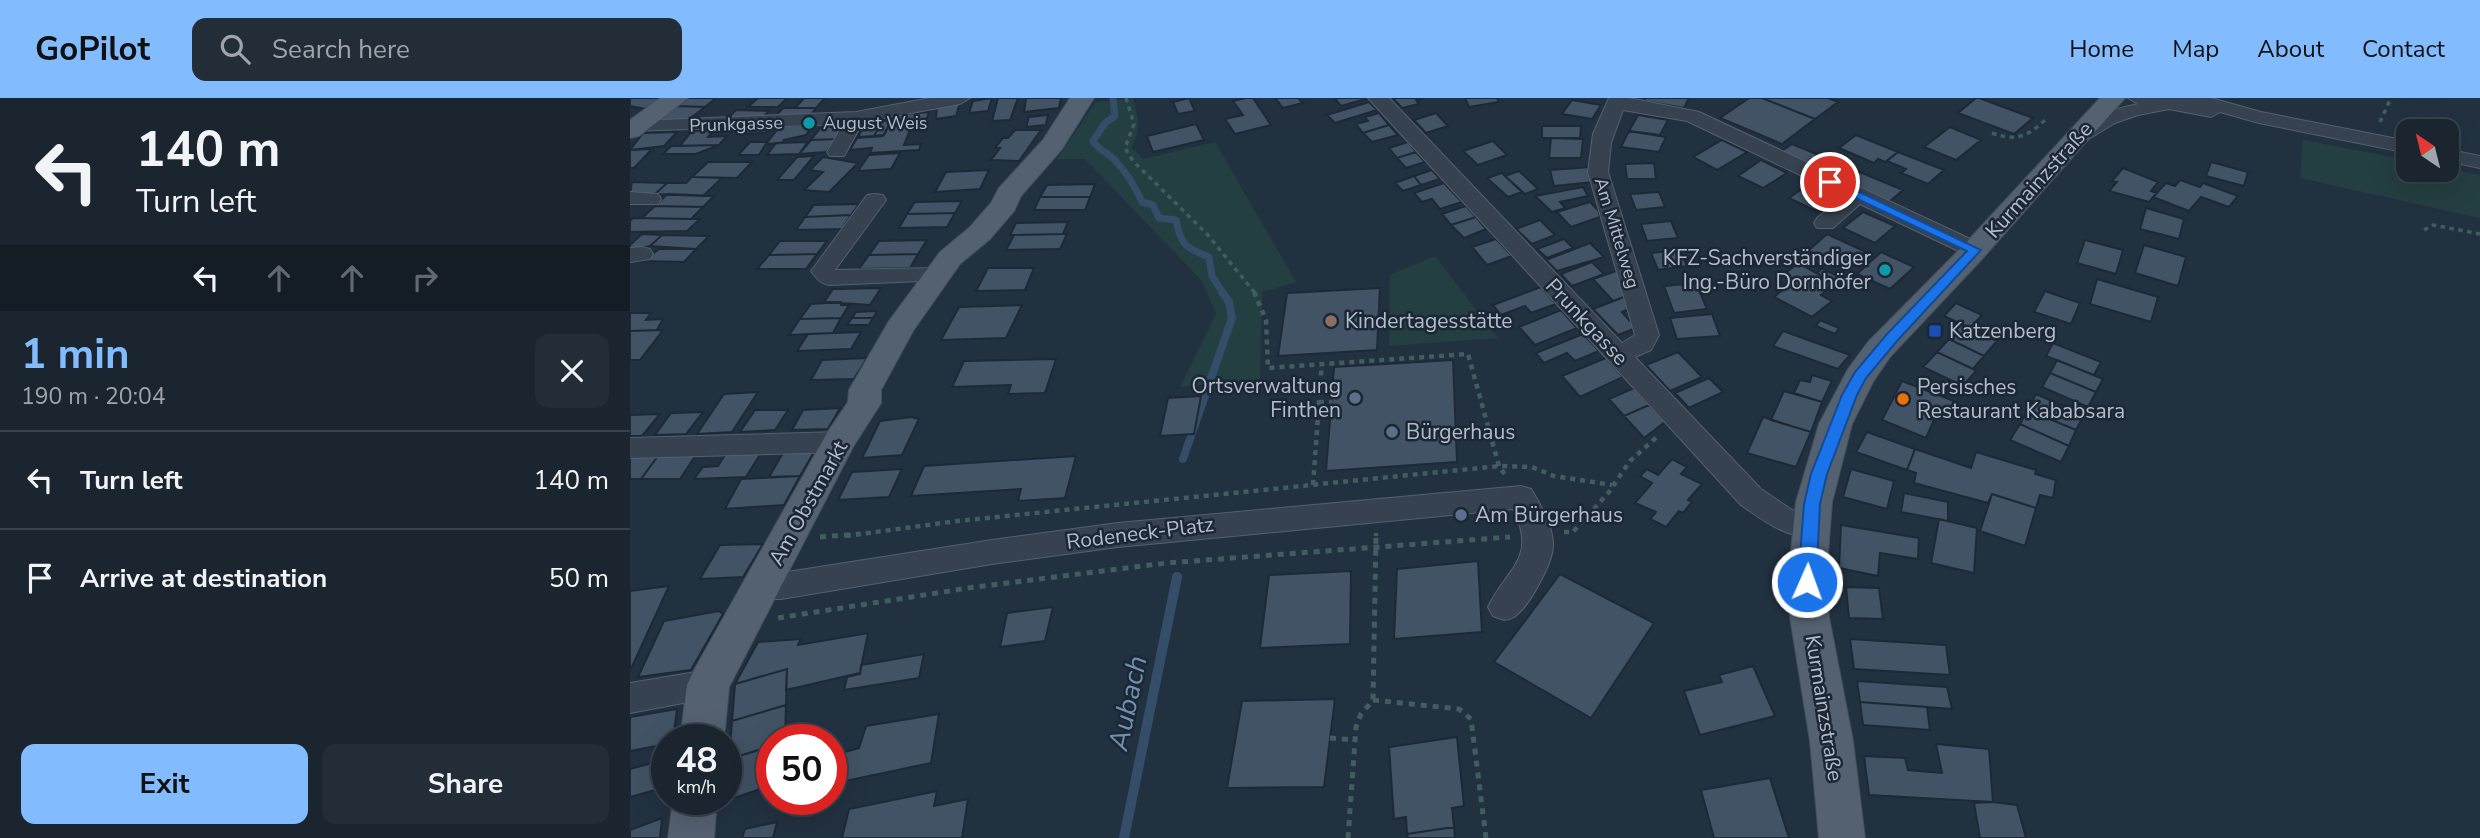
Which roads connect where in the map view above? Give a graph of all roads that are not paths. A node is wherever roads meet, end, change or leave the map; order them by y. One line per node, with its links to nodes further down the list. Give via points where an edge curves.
1 (677, 98): 11 (main road)
2 (960, 98): 10 (street, Prunkgasse)
3 (1082, 98): 20 (main road, Am Obstmarkt, via 1053,144 1008,194 1004,205)
4 (1378, 98): 21 (street, Prunkgasse)
5 (2138, 98): 7 (street)
6 (1618, 100): 16 (street, via 1692,116); 21 (street, Am Mittelweg, via 1600,136 1598,172 1647,335 1642,344)
7 (2196, 102): 8 (street, via 2122,112 2098,121); 9 (street); 9 (street)
8 (2095, 112): 19 (main road, Kurmainzstraße)
9 (2259, 117): 12 (street)
10 (856, 118): 11 (street, Prunkgasse); 13 (street)
11 (638, 120)
12 (2396, 145)
13 (836, 152)
14 (2459, 158): 15 (street)
15 (2480, 162)
16 (1858, 195): 18 (street); 19 (street)
17 (875, 200): 20 (street, via 822,271 829,278)
18 (1825, 223)
19 (1975, 250): 24 (main road, Kurmainzstraße, via 1860,376 1819,474)
20 (937, 275): 22 (main road, Am Obstmarkt, via 900,328 865,390 864,403)
21 (1618, 354): 24 (street, Prunkgasse, via 1751,497 1783,519)
22 (839, 442): 23 (street); 25 (main road, Am Obstmarkt)
23 (630, 447)
24 (1809, 526): 32 (main road, Kurmainzstraße, via 1807,582 1812,637)
25 (768, 602): 26 (street, Rodeneck-Platz, via 782,586 972,554 1256,520 1521,498 1536,522 1538,554); 27 (main road, Am Obstmarkt)
26 (1504, 607)
27 (708, 685): 28 (street); 29 (main road, Am Obstmarkt)
28 (630, 698)
29 (704, 724)
30 (693, 815): 31 (main road)
31 (691, 838)
32 (1842, 838)

